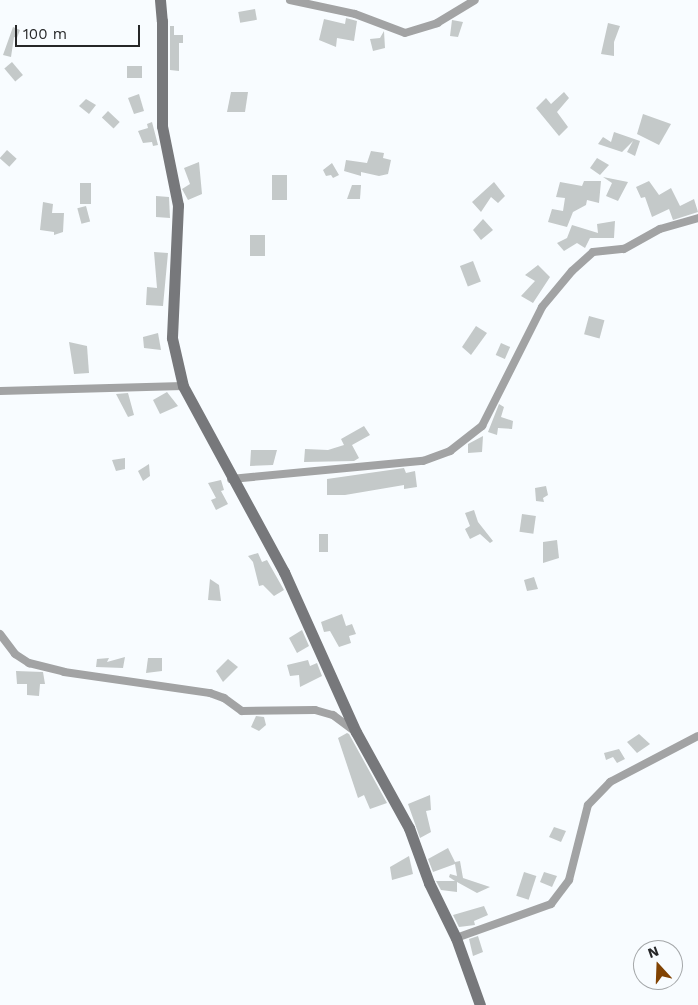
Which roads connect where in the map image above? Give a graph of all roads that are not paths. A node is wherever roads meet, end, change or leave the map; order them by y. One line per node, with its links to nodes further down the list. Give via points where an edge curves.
1 (160, 0): 5 (street, via 162,126 178,205 170,320)
2 (290, 0): 3 (street, via 355,14 404,32 437,23)
3 (475, 0)
4 (698, 218): 7 (street, via 660,229 624,249 593,252 572,271 542,307 482,426 450,451 423,461)
5 (183, 386): 6 (street); 7 (street)
6 (0, 391)
7 (231, 479): 9 (street, via 284,572)
8 (0, 634): 9 (street, via 15,654 29,663 64,672 210,693 224,698 242,711 315,710 333,715)
9 (356, 732): 11 (street, via 409,828 429,883)
10 (698, 736): 11 (street, via 610,782 588,805 569,880 551,904)
11 (456, 938): 12 (street)
12 (480, 1005)

